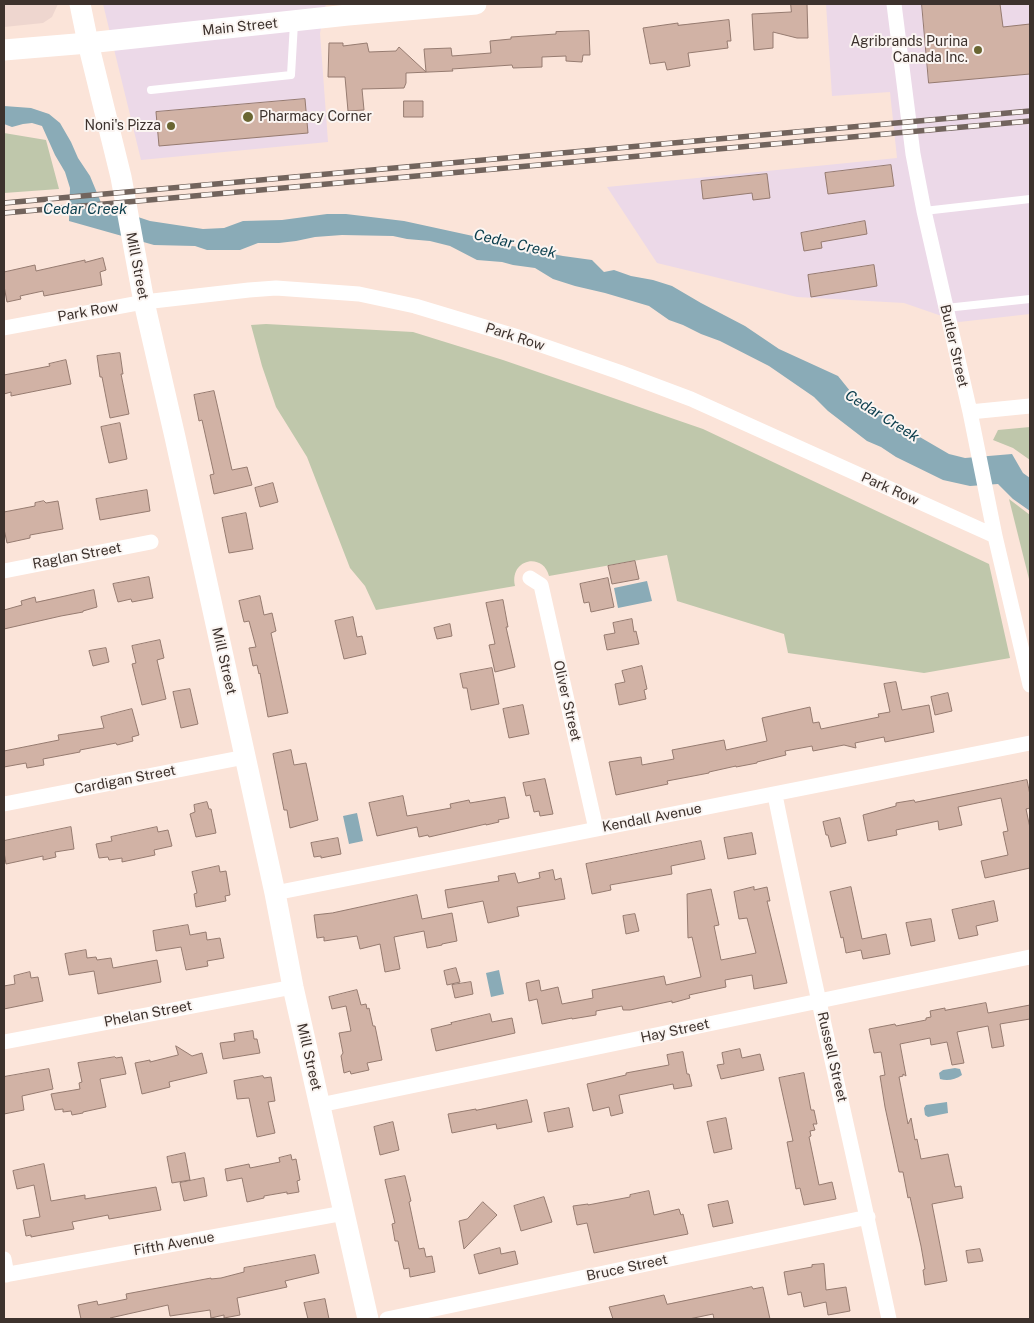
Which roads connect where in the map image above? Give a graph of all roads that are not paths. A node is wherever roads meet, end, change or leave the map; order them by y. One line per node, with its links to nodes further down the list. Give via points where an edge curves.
1 (80, 4): 6 (main road, Mill Street)
2 (476, 4): 4 (main road, Main Street)
3 (894, 4): 10 (street, Butler Street, via 913,154)
4 (347, 9): 5 (main road, Main Street)
5 (294, 21): 6 (main road, Main Street); 8 (lane, via 291,75)
6 (88, 43): 7 (main road, Main Street); 12 (main road, Mill Street, via 121,177)
7 (4, 50)
8 (151, 90)
9 (1030, 199): 10 (lane)
10 (924, 211): 13 (street, Butler Street)
11 (1030, 300): 13 (lane)
12 (144, 302): 14 (street, Park Row); 17 (street, Park Row, via 276,288 359,294 415,306 518,337 690,399); 23 (main road, Mill Street)
13 (946, 308): 16 (street, Butler Street)
14 (4, 328)
15 (1030, 406): 16 (street)
16 (970, 412): 17 (street, Butler Street)
17 (996, 536): 21 (street, Butler Street)
18 (151, 542): 19 (street, Raglan Street)
19 (4, 571)
20 (530, 578): 26 (street, Oliver Street, via 542,585)
21 (1030, 685)
22 (1030, 743): 24 (street, Kendall Avenue)
23 (245, 757): 25 (street, Cardigan Street); 27 (main road, Mill Street)
24 (775, 794): 26 (street, Kendall Avenue); 30 (street, Russell Street)
25 (4, 804)
26 (596, 829): 27 (street, Kendall Avenue)
27 (274, 893): 29 (main road, Mill Street)
28 (1030, 957): 30 (street, Hay Street)
29 (293, 988): 31 (street, Phelan Street); 32 (main road, Mill Street)
30 (819, 1002): 32 (street, Hay Street); 34 (street, Russell Street)
31 (4, 1042)
32 (320, 1105): 33 (main road, Mill Street)
33 (344, 1213): 36 (street, Fifth Avenue); 37 (main road, Mill Street)
34 (868, 1217): 38 (street, Bruce Street); 39 (street, Russell Street)
35 (4, 1259): 36 (street)
36 (5, 1275)
37 (368, 1319)
38 (387, 1319)
39 (889, 1319)

